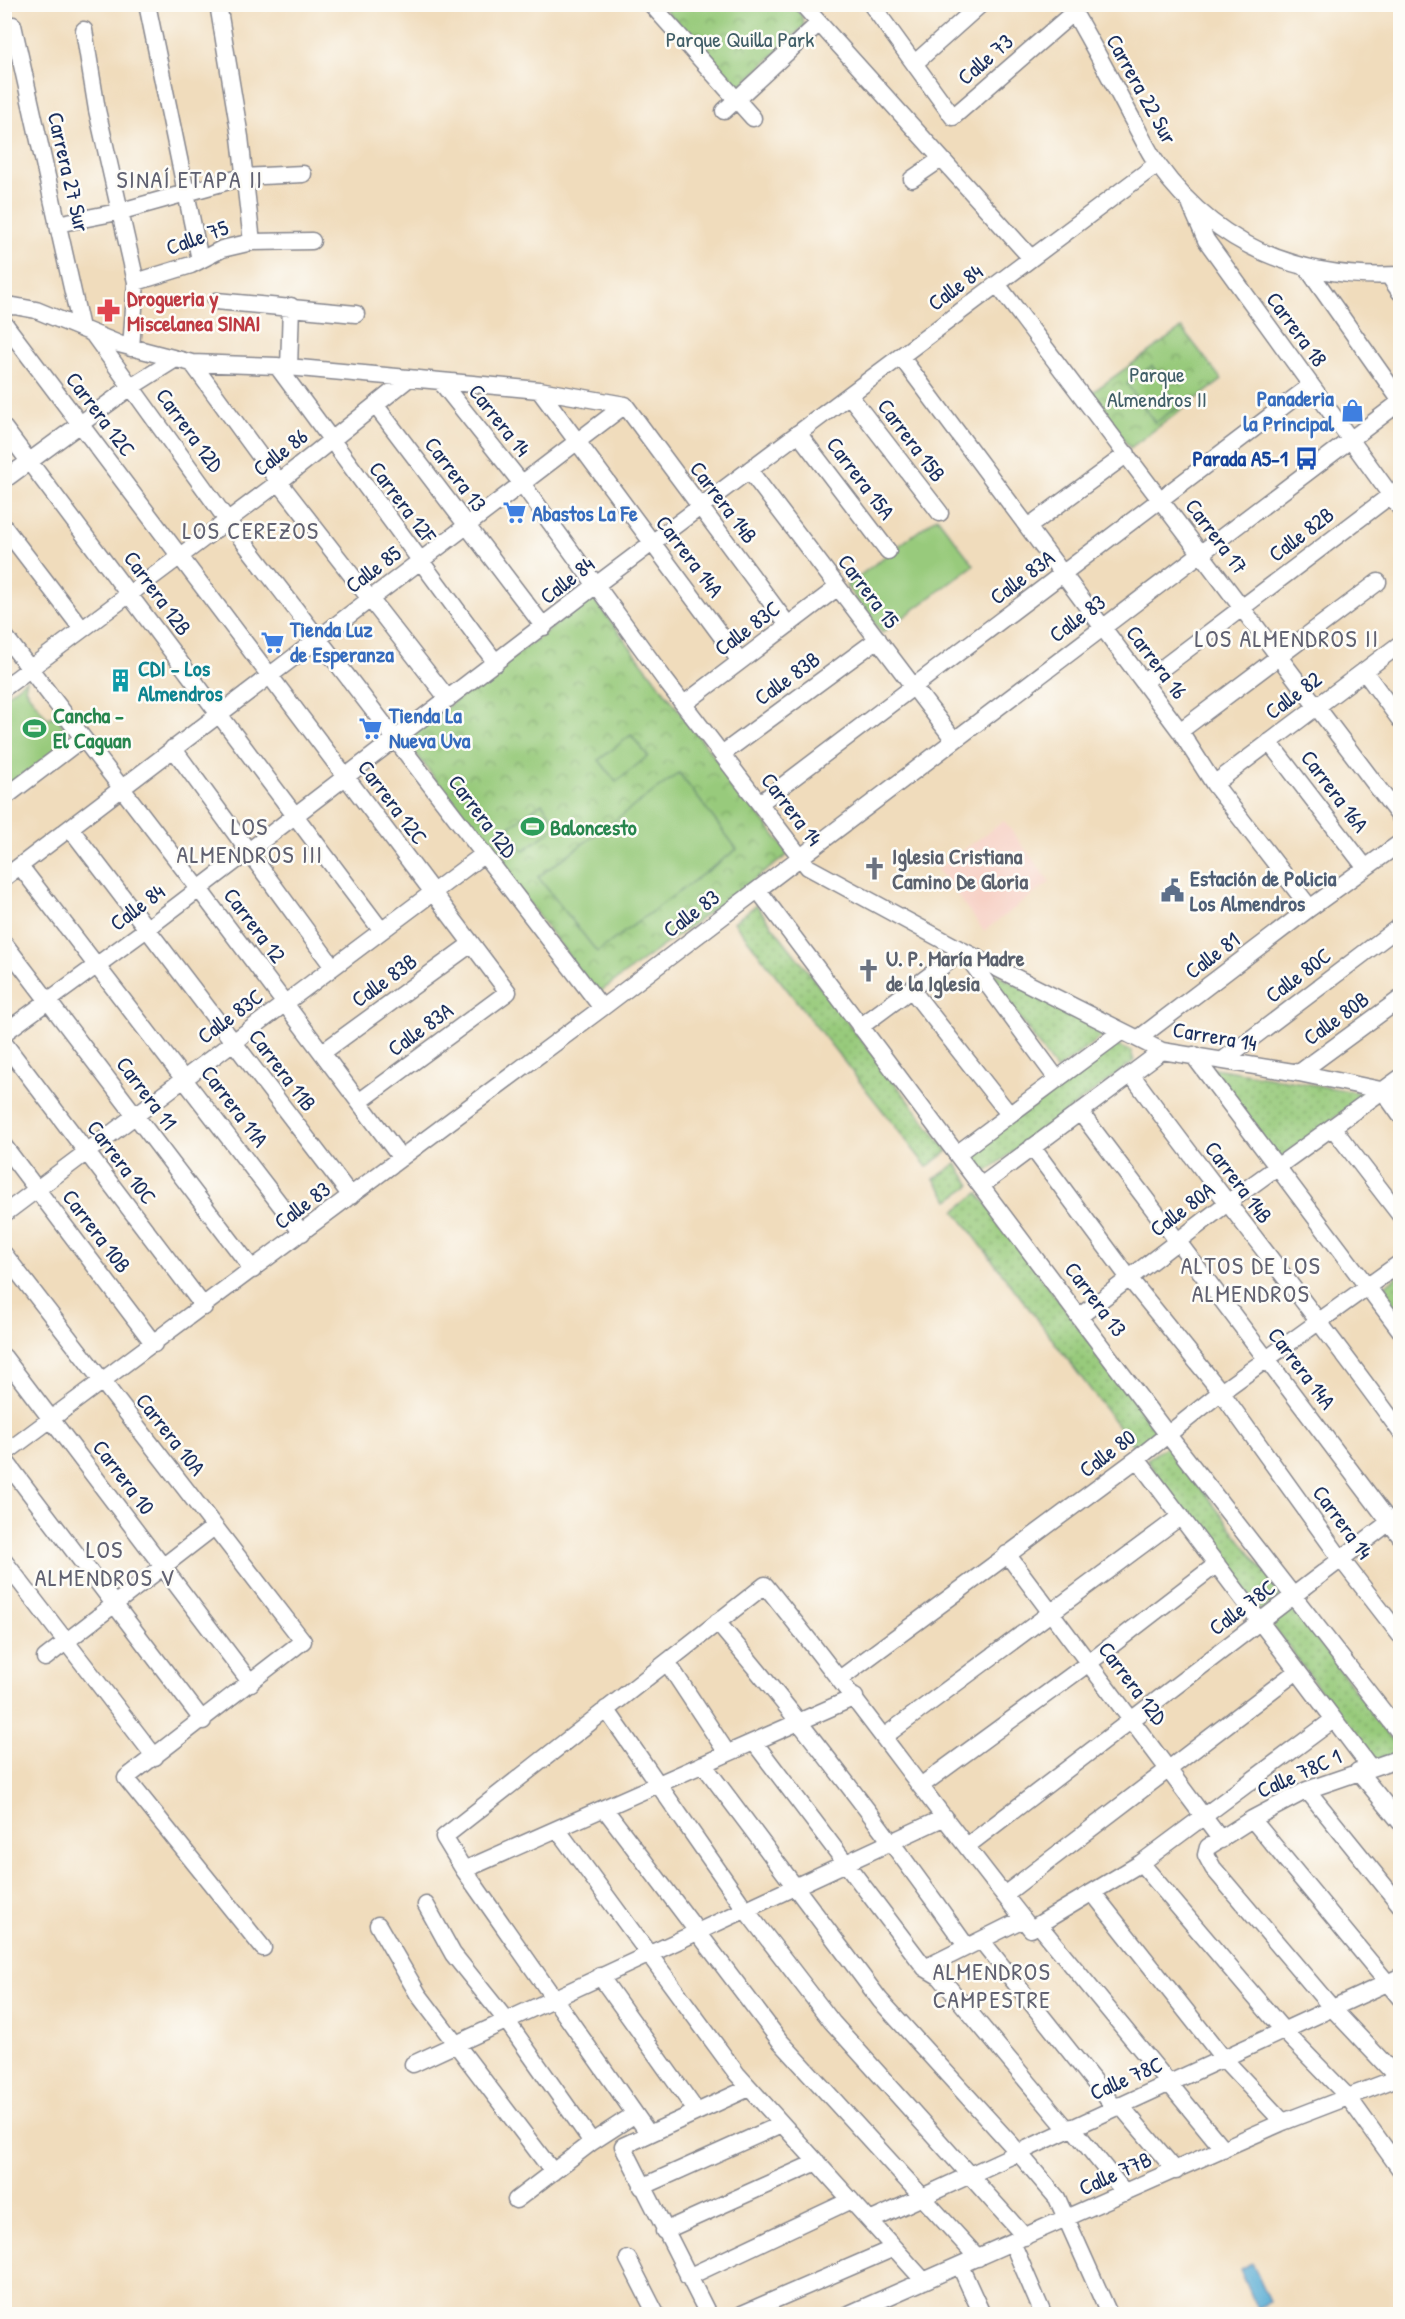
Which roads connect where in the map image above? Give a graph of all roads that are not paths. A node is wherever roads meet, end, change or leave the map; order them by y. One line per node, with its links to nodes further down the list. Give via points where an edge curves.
1 (147, 4): 19 (street)
2 (218, 4): 17 (street)
3 (651, 4): 12 (street)
4 (802, 4): 8 (street)
5 (981, 4): 11 (street)
6 (875, 6): 11 (street)
7 (1072, 8): 11 (street, Calle 73, via 953,117); 15 (street, Carrera 22 Sur)
8 (819, 23): 12 (street); 14 (street)
9 (13, 25): 22 (street, Carrera 27 Sur)
10 (84, 30): 21 (street)
11 (915, 63)
12 (730, 105): 13 (street)
13 (753, 118)
14 (941, 159): 18 (street); 25 (street)
15 (1157, 164): 20 (street, Carrera 22 Sur); 25 (street, Calle 84)
16 (303, 174): 17 (street)
17 (243, 177): 19 (street); 24 (street)
18 (912, 179)
19 (185, 192): 21 (street); 26 (street)
20 (1188, 200): 27 (street, via 1246,246); 45 (street, Carrera 18, via 1206,240)
21 (118, 212): 22 (street); 29 (street)
22 (57, 224): 37 (street, Carrera 27 Sur)
23 (312, 241): 24 (street, Calle 75)
24 (252, 242): 26 (street, Calle 75, via 222,249)
25 (1031, 258): 30 (street, Calle 84)
26 (200, 260): 29 (street, Calle 75)
27 (1307, 268): 28 (street, via 1347,275); 49 (street)
28 (1395, 275): 31 (street)
29 (136, 282): 38 (street)
30 (997, 284): 39 (street, Calle 84); 58 (street, Carrera 17)
31 (1401, 292)
32 (216, 301): 33 (street)
33 (291, 306): 35 (street); 42 (street)
34 (4, 307): 37 (street, via 36,310)
35 (356, 314)
36 (4, 323): 52 (street, Carrera 12C)
37 (87, 331): 38 (street); 46 (street, Carrera 12D)
38 (130, 348): 40 (street)
39 (901, 357): 48 (street, Calle 84); 71 (street, Carrera 16)
40 (174, 360): 41 (street); 46 (street)
41 (192, 363): 42 (street); 62 (street)
42 (283, 367): 43 (street); 55 (street, Carrera 12F)
43 (408, 379): 44 (street); 51 (street, Calle 86)
44 (441, 382): 47 (street); 63 (street, Carrera 14)
45 (1310, 386): 56 (street, Carrera 18); 65 (street, Calle 83A)
46 (131, 387): 52 (street); 68 (street, Carrera 12D)
47 (539, 390): 50 (street); 57 (street, Carrera 14A)
48 (849, 394): 54 (street, Calle 84); 67 (street, Carrera 15B)
49 (1401, 401): 56 (street, Calle 83)
50 (625, 405): 57 (street, Calle 85); 66 (street, Carrera 14B)
51 (376, 406): 55 (street, Calle 86); 69 (street, Carrera 13)
52 (80, 424): 59 (street); 75 (street, Carrera 12C)
53 (4, 428): 59 (street, Carrera 12B)
54 (798, 433): 60 (street, Calle 84); 73 (street, Carrera 15A)
55 (330, 441): 62 (street, Calle 86); 76 (street, Carrera 12F)
56 (1350, 441): 64 (street, Carrera 18); 74 (street, Calle 83)
57 (577, 443): 63 (street, Calle 85); 72 (street, Carrera 14A)
58 (1127, 454): 65 (street, Carrera 17); 71 (street)
59 (30, 461): 61 (street); 81 (street, Carrera 12B)
60 (749, 470): 66 (street, Calle 84); 80 (street, Carrera 15)
61 (4, 480)
62 (279, 482): 68 (street, Calle 86); 82 (street)
63 (523, 485): 69 (street, Calle 85); 79 (street, Carrera 14)
64 (1397, 497): 83 (street, Calle 82B)
65 (1162, 500): 74 (street, Carrera 17); 77 (street, Calle 83A)
66 (699, 508): 72 (street, Calle 84); 84 (street, Carrera 14B)
67 (940, 513)
68 (227, 520): 75 (street, Calle 86); 89 (street, Carrera 12D)
69 (468, 526): 76 (street, Calle 85); 85 (street, Carrera 13)
70 (4, 527): 87 (street)
71 (1028, 527): 77 (street, Carrera 16)
72 (653, 544): 79 (street, Calle 84); 93 (street, Carrera 14A)
73 (888, 551)
74 (1202, 553): 83 (street, Carrera 17); 86 (street, Calle 83)
75 (178, 556): 81 (street, Calle 86); 97 (street, Carrera 12C)
76 (420, 561): 82 (street, Calle 85); 94 (street, Carrera 12F)
77 (1063, 575): 86 (street, Carrera 16); 99 (street, Calle 83A)
78 (1378, 582): 92 (street)
79 (596, 585): 85 (street, Calle 84); 102 (street, Carrera 14)
80 (838, 587): 84 (street, Calle 83C); 90 (street, Carrera 15)
81 (130, 593): 87 (street, Calle 86); 104 (street, Carrera 12B)
82 (370, 598): 89 (street, Calle 85); 101 (street)
83 (1242, 606): 92 (street, Carrera 17); 98 (street, Calle 82B)
84 (788, 625): 93 (street, Calle 83C)
85 (544, 627): 94 (street, Calle 84)
86 (1103, 627): 98 (street, Carrera 16); 109 (street, Calle 83)
87 (82, 629): 95 (street, Calle 86)
88 (4, 635): 95 (street, Carrera 12)
89 (318, 637): 97 (street, Calle 85); 108 (street, Carrera 12D)
90 (878, 639): 99 (street, Carrera 15); 112 (street, Calle 83B)
91 (1401, 644): 96 (street, Calle 82)
92 (1279, 655): 103 (street, Carrera 17); 106 (street)
93 (741, 661): 102 (street, Calle 83C)
94 (496, 663): 101 (street, Calle 84)
95 (30, 669): 100 (street, Calle 86); 107 (street, Carrera 12)
96 (1364, 670): 103 (street, Calle 82); 105 (street)
97 (270, 675): 104 (street, Calle 85); 113 (street, Carrera 12C)
98 (1144, 682): 106 (street, Carrera 16)
99 (914, 686): 109 (street, Carrera 15); 117 (street, Calle 83A)
100 (4, 688)
101 (448, 699): 108 (street, Calle 84)
102 (684, 704): 112 (street, Carrera 14)
103 (1316, 705): 110 (street, Calle 82); 119 (street, Carrera 17)
104 (218, 714): 111 (street, Calle 85); 118 (street, Carrera 12B)
105 (1401, 720)
106 (1180, 730): 114 (street, Carrera 16)
107 (83, 738): 115 (street, Carrera 12); 116 (street)
108 (396, 738): 113 (street, Calle 84); 123 (street, Carrera 12D)
109 (954, 740): 124 (street, Calle 83)
110 (1269, 742): 114 (street, Calle 82); 126 (street, Carrera 16A)
111 (173, 748): 115 (street, Calle 85); 122 (street)
112 (722, 754): 117 (street, Carrera 14)
113 (345, 776): 118 (street, Calle 84); 130 (street, Carrera 12C)
114 (1214, 784): 131 (street, Carrera 16)
115 (122, 788): 120 (street, Calle 85); 128 (street, Carrera 12)
116 (4, 798)
117 (759, 803): 124 (street, Carrera 14)
118 (295, 816): 122 (street, Calle 84); 134 (street, Carrera 12B)
119 (1401, 817)
120 (70, 828): 125 (street, Calle 85); 133 (street, Carrera 11B)
121 (1401, 843): 126 (street, Calle 81)
122 (248, 852): 128 (street, Calle 84); 139 (street)
123 (483, 854): 130 (street, Calle 83C); 145 (street, Carrera 12D)
124 (801, 858): 129 (street, Calle 83); 137 (street, Carrera 14, via 808,867)
125 (20, 866): 127 (street, Calle 85); 138 (street, Carrera 11A)
126 (1365, 867): 131 (street, Calle 81)
127 (4, 878)
128 (199, 889): 133 (street, Calle 84); 144 (street, Carrera 12)
129 (758, 890): 145 (street, Calle 83); 146 (street, Carrera 13)
130 (432, 892): 134 (street, Calle 83C); 136 (street, Carrera 12C)
131 (1310, 908): 149 (street, Calle 81)
132 (1401, 926): 155 (street, Calle 80C)
133 (148, 928): 138 (street, Calle 84); 150 (street, Carrera 11B)
134 (381, 930): 139 (street, Calle 83C)
135 (4, 943): 143 (street, Carrera 11)
136 (471, 944): 141 (street, Carrera 12C); 153 (street, Calle 83B)
137 (963, 951): 140 (street); 147 (street, Carrera 14); 160 (street)
138 (98, 965): 143 (street, Calle 84); 158 (street, Carrera 11A)
139 (333, 967): 144 (street, Calle 83C)
140 (911, 989): 146 (street); 165 (street)
141 (507, 992): 163 (street, Calle 83A)
142 (1401, 999): 156 (street, Calle 80B)
143 (49, 1000): 148 (street, Calle 84); 166 (street, Carrera 11)
144 (285, 1003): 150 (street, Calle 83C); 153 (street, Carrera 12)
145 (602, 1008): 173 (street, Calle 83)
146 (860, 1027): 172 (street, Carrera 13)
147 (1122, 1031): 149 (street, Carrera 14); 160 (street)
148 (4, 1033)
149 (1138, 1039): 152 (street, Carrera 14)
150 (235, 1042): 158 (street, Calle 83C); 177 (street, Carrera 11B)
151 (4, 1043): 171 (street, Carrera 10C)
152 (1162, 1051): 154 (street, Carrera 14); 157 (street)
153 (323, 1052): 163 (street, Carrera 12)
154 (1193, 1055): 155 (street, Carrera 14); 174 (street)
155 (1223, 1060): 156 (street, Carrera 14)
156 (1299, 1073): 161 (street, Carrera 14)
157 (1131, 1074): 164 (street); 178 (street, Carrera 14B)
158 (185, 1078): 166 (street, Calle 83C); 181 (street, Carrera 11A)
159 (1401, 1078): 161 (street, Calle 80A)
160 (1057, 1079): 165 (street)
161 (1383, 1091): 162 (street, Carrera 14); 167 (street); 168 (street, Calle 80A)
162 (1401, 1094)
163 (359, 1102): 173 (street, Carrera 12)
164 (1080, 1112): 170 (street); 182 (street, Carrera 14A)
165 (1009, 1114): 172 (street)
166 (135, 1115): 171 (street, Calle 83C); 185 (street, Carrera 11)
167 (1401, 1115)
168 (1333, 1128): 174 (street, Calle 80A); 180 (street)
169 (4, 1146): 176 (street, Carrera 10B)
170 (1032, 1147): 175 (street); 186 (street, Carrera 14)
171 (87, 1152): 176 (street, Calle 83C); 188 (street, Carrera 10C)
172 (958, 1153): 175 (street, Carrera 13)
173 (401, 1158): 177 (street, Calle 83)
174 (1278, 1167): 178 (street, Calle 80A); 187 (street)
175 (982, 1185): 189 (street, Carrera 13)
176 (38, 1189): 179 (street, Calle 83C); 192 (street, Carrera 10B)
177 (351, 1196): 181 (street, Calle 83)
178 (1226, 1204): 182 (street, Calle 80A); 190 (street, Carrera 14B)
179 (4, 1214)
180 (1401, 1215)
181 (302, 1233): 185 (street, Calle 83)
182 (1178, 1241): 186 (street, Calle 80A); 194 (street, Carrera 14A)
183 (4, 1254): 195 (street, Carrera 10A)
184 (1401, 1263): 187 (street, Calle 80)
185 (253, 1270): 188 (street, Calle 83)
186 (1129, 1278): 189 (street, Calle 80A); 196 (street, Carrera 14)
187 (1368, 1286): 190 (street, Calle 80); 191 (street)
188 (204, 1307): 192 (street, Calle 83)
189 (1080, 1316): 199 (street, Carrera 13)
190 (1320, 1320): 194 (street, Calle 80); 198 (street, Carrera 14B)
191 (1401, 1330)
192 (154, 1344): 195 (street, Calle 83)
193 (4, 1357): 197 (street, Carrera 10)
194 (1267, 1358): 196 (street, Calle 80); 203 (street, Carrera 14A)
195 (102, 1382): 197 (street, Calle 83); 204 (street, Carrera 10A)
196 (1221, 1392): 199 (street, Calle 80); 207 (street, Carrera 14)
197 (52, 1419): 200 (street, Calle 83); 210 (street, Carrera 10)
198 (1401, 1431)
199 (1168, 1435): 201 (street, Calle 80); 211 (street, Carrera 13)
200 (4, 1456): 212 (street)
201 (1137, 1459): 202 (street); 206 (street, Calle 80)
202 (1181, 1516): 209 (street); 213 (street)
203 (1395, 1518): 205 (street, Carrera 14A); 207 (street, Calle 78C)
204 (214, 1527): 210 (street); 223 (street, Carrera 10A, via 303,1641)
205 (1401, 1536)
206 (1007, 1554): 213 (street, Carrera 12D); 222 (street, Calle 80)
207 (1341, 1559): 211 (street, Calle 78C); 216 (street, Carrera 14)
208 (4, 1561): 217 (street)
209 (1217, 1564): 214 (street); 220 (street)
210 (164, 1566): 212 (street); 223 (street, Carrera 10)
211 (1292, 1597): 214 (street, Calle 78C); 230 (street, Carrera 13)
212 (113, 1604): 217 (street); 228 (street)
213 (1053, 1614): 220 (street, Carrera 12D); 231 (street)
214 (1261, 1621): 221 (street); 226 (street, Calle 78C)
215 (717, 1622): 219 (street); 222 (street, via 765,1584); 229 (street)
216 (1401, 1635)
217 (66, 1641): 218 (street); 234 (street)
218 (45, 1658)
219 (667, 1662): 225 (street); 233 (street)
220 (1090, 1662): 226 (street, Carrera 12D); 240 (street)
221 (1297, 1671): 227 (street); 238 (street)
222 (841, 1678): 224 (street)
223 (251, 1683): 228 (street)
224 (855, 1697): 229 (street); 231 (street)
225 (606, 1709): 239 (street); 253 (street, via 444,1837)
226 (1132, 1718): 238 (street, Carrera 12D); 250 (street, Calle 78C)
227 (1333, 1720): 237 (street); 244 (street)
228 (203, 1721): 234 (street)
229 (801, 1721): 232 (street); 249 (street)
230 (1401, 1733)
231 (885, 1736): 240 (street)
232 (754, 1742): 233 (street); 252 (street)
233 (728, 1753): 236 (street)
234 (155, 1757): 264 (street, via 126,1778)
235 (1401, 1758): 237 (street, Calle 78C 1)
236 (703, 1764): 239 (street); 254 (street)
237 (1364, 1769): 241 (street, Calle 78C 1); 246 (street)
238 (1170, 1770): 244 (street, Carrera 12D); 256 (street)
239 (659, 1784): 242 (street); 259 (street)
240 (922, 1785): 243 (street)
241 (1307, 1790): 245 (street, Calle 78C 1); 258 (street)
242 (604, 1808): 247 (street); 262 (street)
243 (945, 1816): 249 (street); 250 (street)
244 (1204, 1817): 248 (street, Carrera 12D); 251 (street)
245 (1252, 1819): 248 (street, Calle 78C 1); 268 (street)
246 (1401, 1822)
247 (557, 1829): 253 (street); 265 (street)
248 (1221, 1840): 271 (street, via 1208,1847 1206,1855 1213,1868)
249 (892, 1841): 252 (street); 263 (street)
250 (967, 1846): 256 (street)
251 (1141, 1863): 255 (street); 273 (street)
252 (846, 1864): 254 (street); 266 (street)
253 (464, 1870): 269 (street)
254 (794, 1886): 259 (street); 290 (street, via 880,2000)
255 (1093, 1893): 260 (street); 275 (street)
256 (1004, 1895): 260 (street)
257 (426, 1905): 272 (street, via 453,1954)
258 (1401, 1905)
259 (745, 1909): 262 (street); 295 (street, via 832,2022)
260 (1031, 1922): 263 (street); 278 (street)
261 (378, 1924): 274 (street, via 418,1994)
262 (698, 1931): 265 (street); 298 (street, via 780,2042)
263 (974, 1944): 266 (street); 281 (street)
264 (263, 1947)
265 (647, 1954): 267 (street); 279 (street)
266 (925, 1968): 286 (street, via 940,1977)
267 (600, 1976): 269 (street); 282 (street)
268 (1394, 1980): 270 (street); 271 (street, Calle 78C)
269 (554, 1998): 272 (street); 283 (street)
270 (1401, 1998)
271 (1332, 2008): 273 (street, Calle 78C); 277 (street)
272 (506, 2020): 274 (street); 288 (street)
273 (1283, 2030): 275 (street, Calle 78C); 280 (street)
274 (454, 2044): 276 (street); 294 (street)
275 (1223, 2058): 278 (street, Calle 78C); 284 (street)
276 (413, 2064)
277 (1399, 2078): 280 (street, Calle 77B)
278 (1171, 2082): 281 (street, Calle 78C); 289 (street)
279 (749, 2088): 282 (street); 285 (street)
280 (1349, 2098): 284 (street, Calle 77B); 292 (street)
281 (1118, 2106): 286 (street, Calle 78C); 293 (street)
282 (697, 2112): 287 (street)
283 (635, 2114): 287 (street); 288 (street)
284 (1283, 2121): 289 (street, Calle 77B)
285 (782, 2124): 291 (street); 296 (street)
286 (1070, 2128): 290 (street, Calle 78C); 297 (street)
287 (649, 2134): 296 (street, via 623,2146)
288 (592, 2142): 294 (street)
289 (1224, 2149): 293 (street, Calle 77B)
290 (1018, 2152): 295 (street, Calle 78C); 301 (street, via 1057,2198)
291 (817, 2162): 300 (street); 303 (street)
292 (1401, 2169)
293 (1176, 2171): 297 (street, Calle 77B)
294 (553, 2172): 299 (street)
295 (969, 2175): 298 (street, Calle 78C); 304 (street)
296 (642, 2187): 303 (street)
297 (1125, 2193): 301 (street, Calle 77B)
298 (921, 2197): 302 (street, Calle 78C); 306 (street)
299 (516, 2200)
300 (851, 2200): 302 (street); 309 (street)
301 (1066, 2219): 304 (street, Calle 77B); 317 (street)
302 (870, 2221): 305 (street)
303 (664, 2231): 309 (street)
304 (1018, 2240): 306 (street, Calle 77B); 316 (street)
305 (894, 2248): 310 (street); 313 (street)
306 (978, 2258): 308 (street, Calle 77B)
307 (628, 2259): 311 (street)
308 (960, 2266): 310 (street, Calle 77B); 315 (street)
309 (688, 2277): 312 (street)
310 (924, 2281): 314 (street, Calle 77B)
311 (656, 2314)
312 (708, 2314)
313 (742, 2314)
314 (849, 2314)
315 (982, 2314)
316 (1043, 2314)
317 (1108, 2314)

